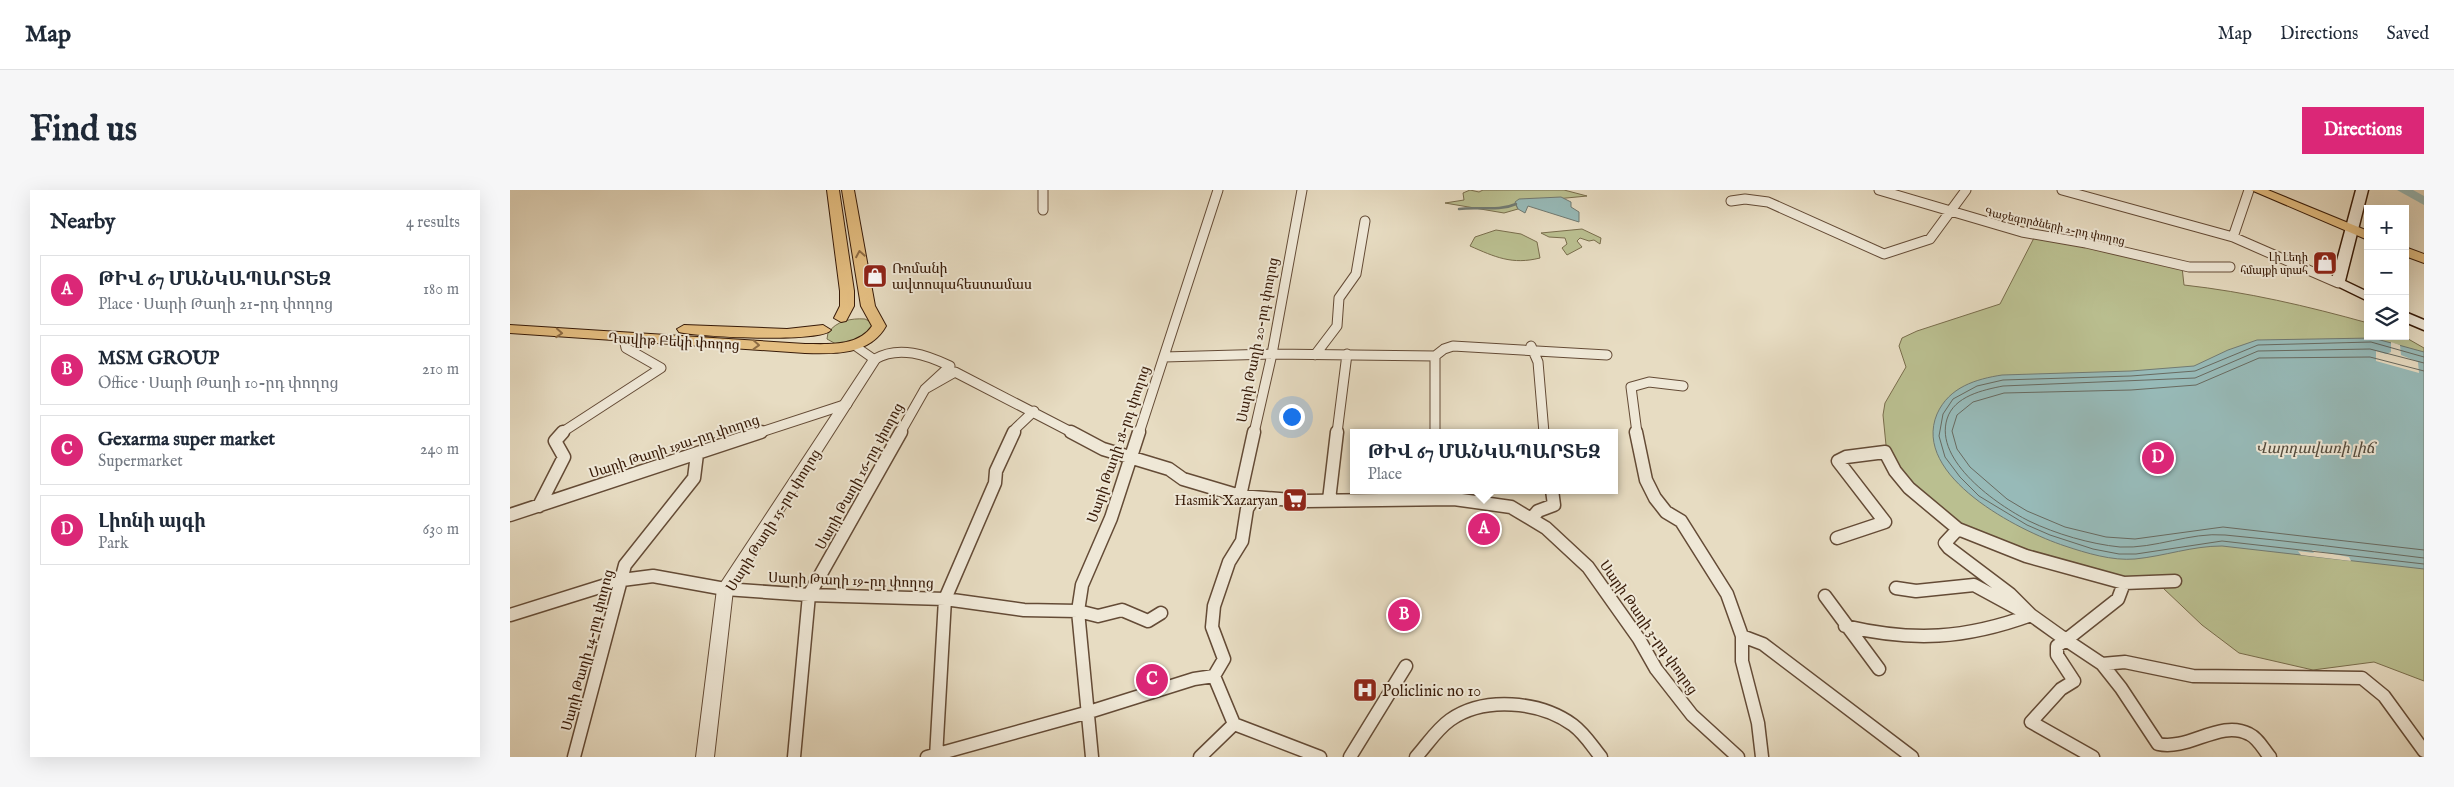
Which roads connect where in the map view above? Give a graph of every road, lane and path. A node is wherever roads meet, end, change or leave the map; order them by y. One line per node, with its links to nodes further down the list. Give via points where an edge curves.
1 (833, 190): 29 (main road, via 847,291 847,306)
2 (848, 190): 30 (main road, one-way to 2, via 868,306)
3 (1043, 190): 14 (street)
4 (1218, 190): 44 (street, Սարի Թաղի 18-րդ փողոց)
5 (1302, 190): 39 (street, Սարի Թաղի 20-րդ փողոց)
6 (1879, 190): 15 (street, Գաջեգործների 2-րդ փողոց)
7 (1966, 190): 15 (street)
8 (2062, 190): 20 (street)
9 (2249, 190): 20 (street)
10 (2256, 190): 17 (main road)
11 (2275, 190): 17 (main road)
12 (2362, 190): 17 (main road)
13 (1731, 201): 15 (street, via 1768,202 1884,254 1930,239)
14 (1042, 210)
15 (1948, 212): 25 (street, Գաջեգործների 2-րդ փողոց, via 2022,232 2189,267)
16 (1365, 222): 41 (street, via 1356,274 1339,298 1337,326)
17 (2352, 225): 18 (main road); 19 (main road); 26 (main road)
18 (2364, 227)
19 (2364, 233)
20 (2233, 237): 26 (street)
21 (2409, 244): 22 (main road)
22 (2424, 250)
23 (2409, 253): 24 (main road)
24 (2424, 259)
25 (2230, 267)
26 (2338, 283): 27 (main road)
27 (2364, 295)
28 (510, 318): 34 (main road, Դավիթ Բեկի փողոց, via 787,334)
29 (842, 318): 30 (main road, Դավիթ Բեկի փողոց, via 863,315); 34 (main road, Դավիթ Բեկի փողոց)
30 (874, 318): 36 (main road, Դավիթ Բեկի փողոց, via 879,326 876,331)
31 (2409, 318): 32 (main road)
32 (2424, 326)
33 (510, 329): 35 (main road, Դավիթ Բեկի փողոց, one-way to 35)
34 (823, 330): 37 (main road, via 819,337 821,342)
35 (624, 338): 37 (main road, Դավիթ Բեկի փողոց, one-way to 37); 58 (street, via 626,348 661,368 560,434 555,441 564,458)
36 (855, 345): 37 (main road, Դավիթ Բեկի փողոց); 45 (street)
37 (838, 348)
38 (1532, 349): 42 (street, via 1475,349 1456,345 1443,348); 43 (street); 51 (street, via 1538,362)
39 (1272, 354): 41 (street); 44 (street); 56 (street, Սարի Թաղի 20-րդ փողոց)
40 (1347, 354): 41 (street); 42 (street); 57 (street)
41 (1315, 355)
42 (1435, 356): 50 (street)
43 (1607, 356)
44 (1164, 357): 53 (street, Սարի Թաղի 18-րդ փողոց)
45 (875, 359): 47 (street, Սարի Թաղի 16-րդ փողոց, via 888,352 914,354 950,366); 48 (street, Սարի Թաղի 15-րդ փողոց)
46 (1683, 386): 76 (street, via 1646,382 1631,387 1639,453 1654,498 1681,522 1700,548 1727,594)
47 (926, 389): 49 (street, Սարի Թաղի 3-րդ փողոց, via 955,372); 68 (street, Սարի Թաղի 16-րդ փողոց)
48 (847, 404): 52 (street, Սարի Թաղի 19ա-րդ փողոց); 67 (street, Սարի Թաղի 15-րդ փողոց)
49 (1034, 411): 53 (street, Սարի Թաղի 3-րդ փողոց, via 1103,449); 70 (street, via 1016,428)
50 (1435, 429)
51 (1544, 429)
52 (697, 454): 58 (street, Սարի Թաղի 19ա-րդ փողոց); 63 (street, Սարի Թաղի 14-րդ փողոց, via 694,478 625,565)
53 (1130, 458): 56 (street, Սարի Թաղի 3-րդ փողոց, via 1169,469 1183,479); 71 (street, Սարի Թաղի 18-րդ փողոց, via 1082,586)
54 (1553, 494): 60 (street, via 1554,505 1538,511)
55 (1434, 495): 57 (street, Սարի Թաղի 3-րդ փողոց); 60 (street, Սարի Թաղի 3-րդ փողոց, via 1511,506)
56 (1246, 497): 57 (street, Սարի Թաղի 3-րդ փողոց); 81 (street, Սարի Թաղի 20-րդ փողոց, via 1242,541 1229,562 1214,606 1212,627 1224,659)
57 (1329, 500)
58 (539, 506): 59 (street, Սարի Թաղի 19ա-րդ փողոց)
59 (510, 515)
60 (1532, 518): 95 (street, Սարի Թաղի 3-րդ փողոց, via 1588,567 1656,669 1692,715)
61 (1958, 529): 62 (street, via 1909,488 1885,452 1846,456 1838,461 1886,522); 65 (street, via 2026,556); 74 (street, via 1945,543 1949,548 2010,594)
62 (1837, 538)
63 (622, 580): 67 (street, Սարի Թաղի 19-րդ փողոց, via 653,576); 73 (street, Սարի Թաղի 19-րդ փողոց); 86 (street, Սարի Թաղի 14-րդ փողոց)
64 (2175, 580): 65 (street)
65 (2128, 582): 77 (street, via 2118,599)
66 (1896, 588): 74 (street, via 1916,591 1974,585)
67 (725, 589): 68 (street, Սարի Թաղի 19-րդ փողոց); 87 (street, Սարի Թաղի 15-րդ փողոց)
68 (809, 595): 70 (street, Սարի Թաղի 19-րդ փողոց); 88 (street, Սարի Թաղի 16-րդ փողոց)
69 (1825, 596): 75 (street)
70 (945, 599): 71 (street, Սարի Թաղի 19-րդ փողոց, via 1024,610); 85 (street)
71 (1078, 611): 72 (street, Սարի Թաղի 19-րդ փողոց, via 1098,616 1122,610 1148,621); 82 (street, Սարի Թաղի 18-րդ փողոց)
72 (1161, 613)
73 (510, 615)
74 (2031, 615): 75 (street, via 1965,636 1940,638 1875,634); 77 (street)
75 (1845, 626): 80 (street)
76 (1742, 636): 96 (street, via 1742,661 1758,723); 97 (street, via 1762,644)
77 (2066, 640): 78 (street); 98 (street, via 2056,646 2057,655 2074,682 2061,688 2030,722)
78 (2102, 664): 84 (street, via 2125,662 2193,676 2362,678 2384,696); 99 (street, via 2158,744 2172,747 2208,735 2242,732 2250,735)
79 (1406, 666): 92 (street)
80 (1879, 669)
81 (1214, 676): 82 (street, via 1194,678); 83 (street)
82 (1089, 712): 85 (street); 89 (street, Սարի Թաղի 18-րդ փողոց)
83 (1234, 724): 90 (street); 91 (street)
84 (2424, 751)
85 (933, 756)
86 (574, 757)
87 (706, 757)
88 (794, 757)
89 (1092, 757)
90 (1200, 757)
91 (1320, 757)
92 (1350, 757)
93 (1416, 757): 94 (street, via 1451,719 1475,707 1500,703 1528,706 1571,723)
94 (1601, 757)
95 (1738, 757)
96 (1762, 757)
97 (1912, 757)
98 (2093, 757)
99 (2270, 757)

